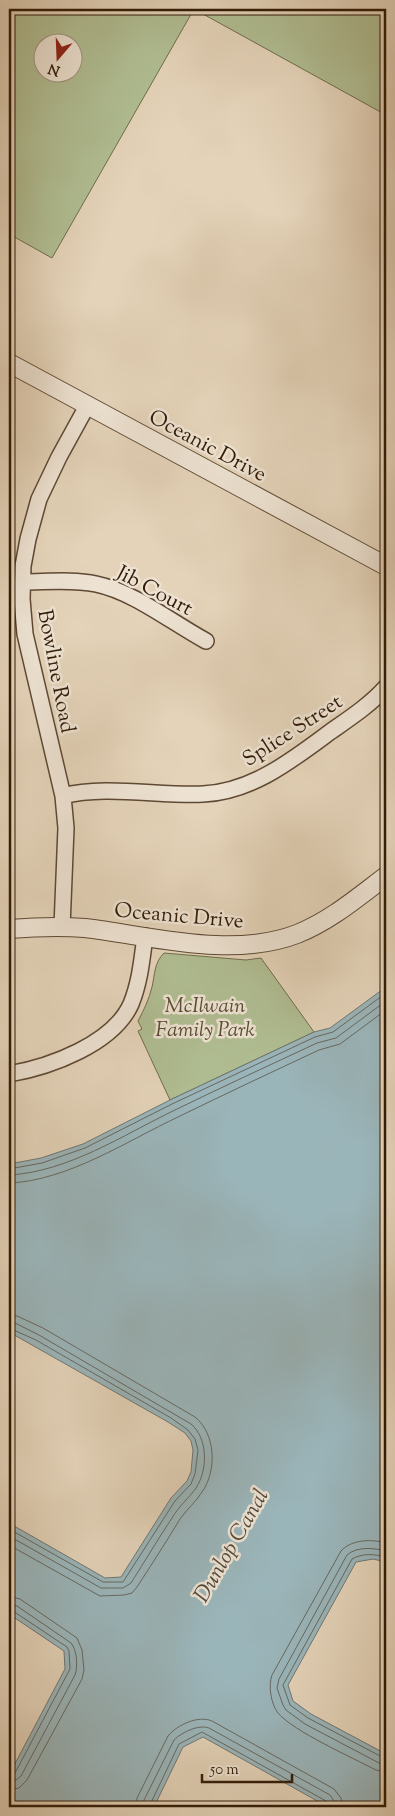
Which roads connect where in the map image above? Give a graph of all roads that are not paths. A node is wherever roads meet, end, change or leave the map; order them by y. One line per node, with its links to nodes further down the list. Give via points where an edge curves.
1 (9, 363): 2 (street, Oceanic Drive)
2 (87, 406): 3 (street, Oceanic Drive); 4 (street, Bowline Road, via 39,499 28,539)
3 (386, 566)
4 (23, 582): 5 (street, Jib Court, via 82,582 110,588); 7 (street, Bowline Road, via 28,651)
5 (206, 641)
6 (386, 687): 7 (street, Splice Street, via 369,704 290,762 244,785 205,794 91,791)
7 (63, 796): 9 (street, Bowline Road, via 66,828)
8 (386, 876): 11 (street, Oceanic Drive, via 321,923 276,940 220,946)
9 (62, 927): 10 (street, Oceanic Drive); 11 (street, Oceanic Drive)
10 (9, 928)
11 (145, 936): 12 (street, via 138,983 117,1024 99,1040 72,1053 48,1064)
12 (9, 1074)

